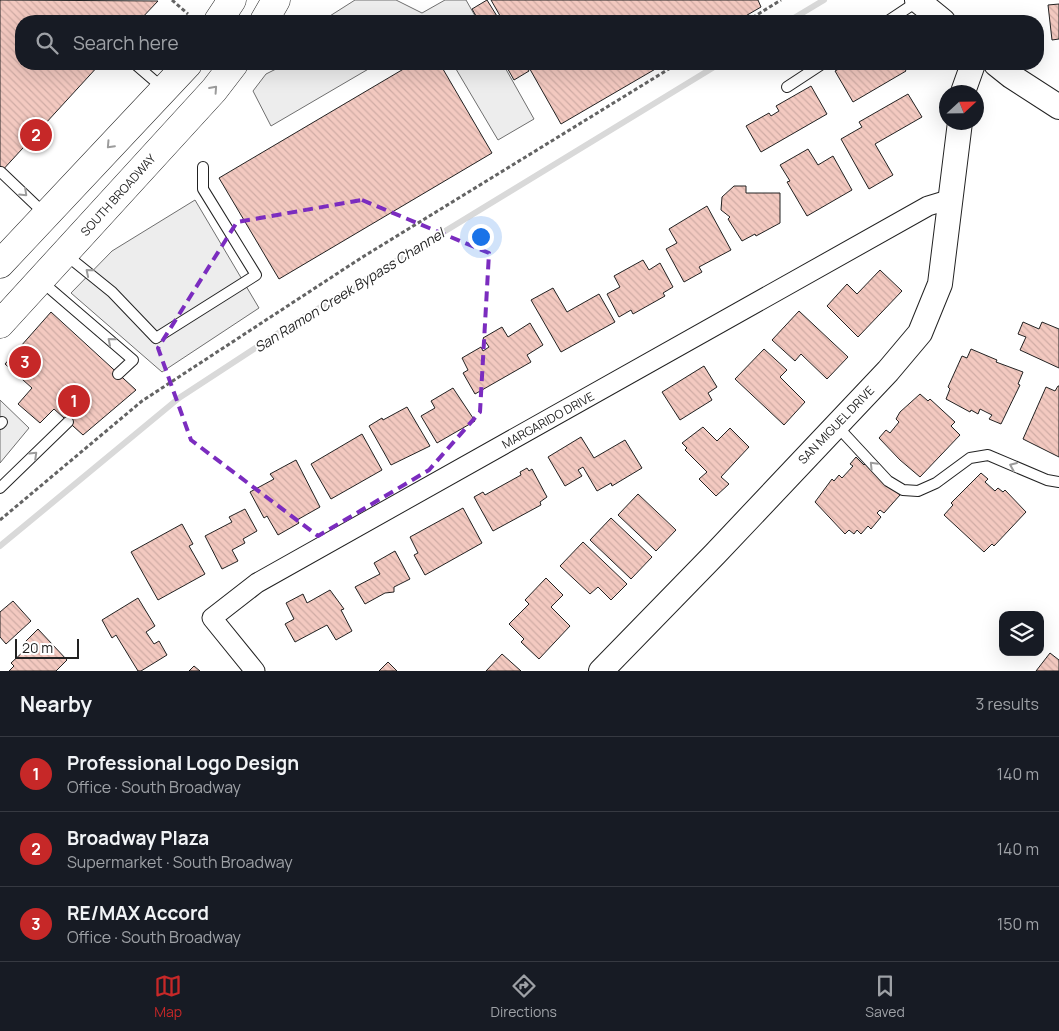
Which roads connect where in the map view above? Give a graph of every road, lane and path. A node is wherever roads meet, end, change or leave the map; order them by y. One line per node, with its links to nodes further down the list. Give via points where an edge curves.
1 (172, 0): 7 (path)
2 (232, 0): 8 (main road)
3 (276, 0): 9 (main road)
4 (781, 0): 10 (path)
5 (917, 0): 11 (lane); 12 (street)
6 (943, 0): 13 (street)
7 (188, 14)
8 (222, 15)
9 (267, 15)
10 (757, 15)
11 (896, 15)
12 (936, 15)
13 (954, 15)
14 (142, 70): 23 (lane)
15 (182, 70): 23 (main road)
16 (229, 70): 30 (main road, SOUTH BROADWAY, one-way to 16)
17 (668, 70): 39 (path, via 361,258 142,400)
18 (813, 70): 22 (lane)
19 (971, 70): 21 (street)
20 (1004, 70): 24 (street)
21 (966, 85)
22 (786, 87)
23 (164, 89): 29 (main road, one-way to 29)
24 (1059, 107)
25 (959, 130): 28 (street, SAN MIGUEL DRIVE)
26 (203, 167): 30 (lane, one-way to 30, via 203,189 256,275 156,338 112,292)
27 (1, 172): 29 (lane, one-way to 29)
28 (951, 198): 36 (street, SAN MIGUEL DRIVE, via 940,284 920,333); 40 (street, MARGARIDO DRIVE, via 928,206 257,582 212,618)
29 (46, 214): 31 (main road)
30 (65, 254): 32 (main road, SOUTH BROADWAY)
31 (0, 264)
32 (41, 280): 33 (main road, SOUTH BROADWAY); 34 (lane, one-way to 32, via 133,360)
33 (0, 324)
34 (118, 374)
35 (68, 422): 38 (lane, one-way to 35)
36 (836, 425): 37 (lane, one-way to 36, via 988,455 970,458 918,492 903,490 888,480); 41 (street, SAN MIGUEL DRIVE)
37 (1059, 482)
38 (0, 488)
39 (0, 520)
40 (255, 671)
41 (601, 671)

